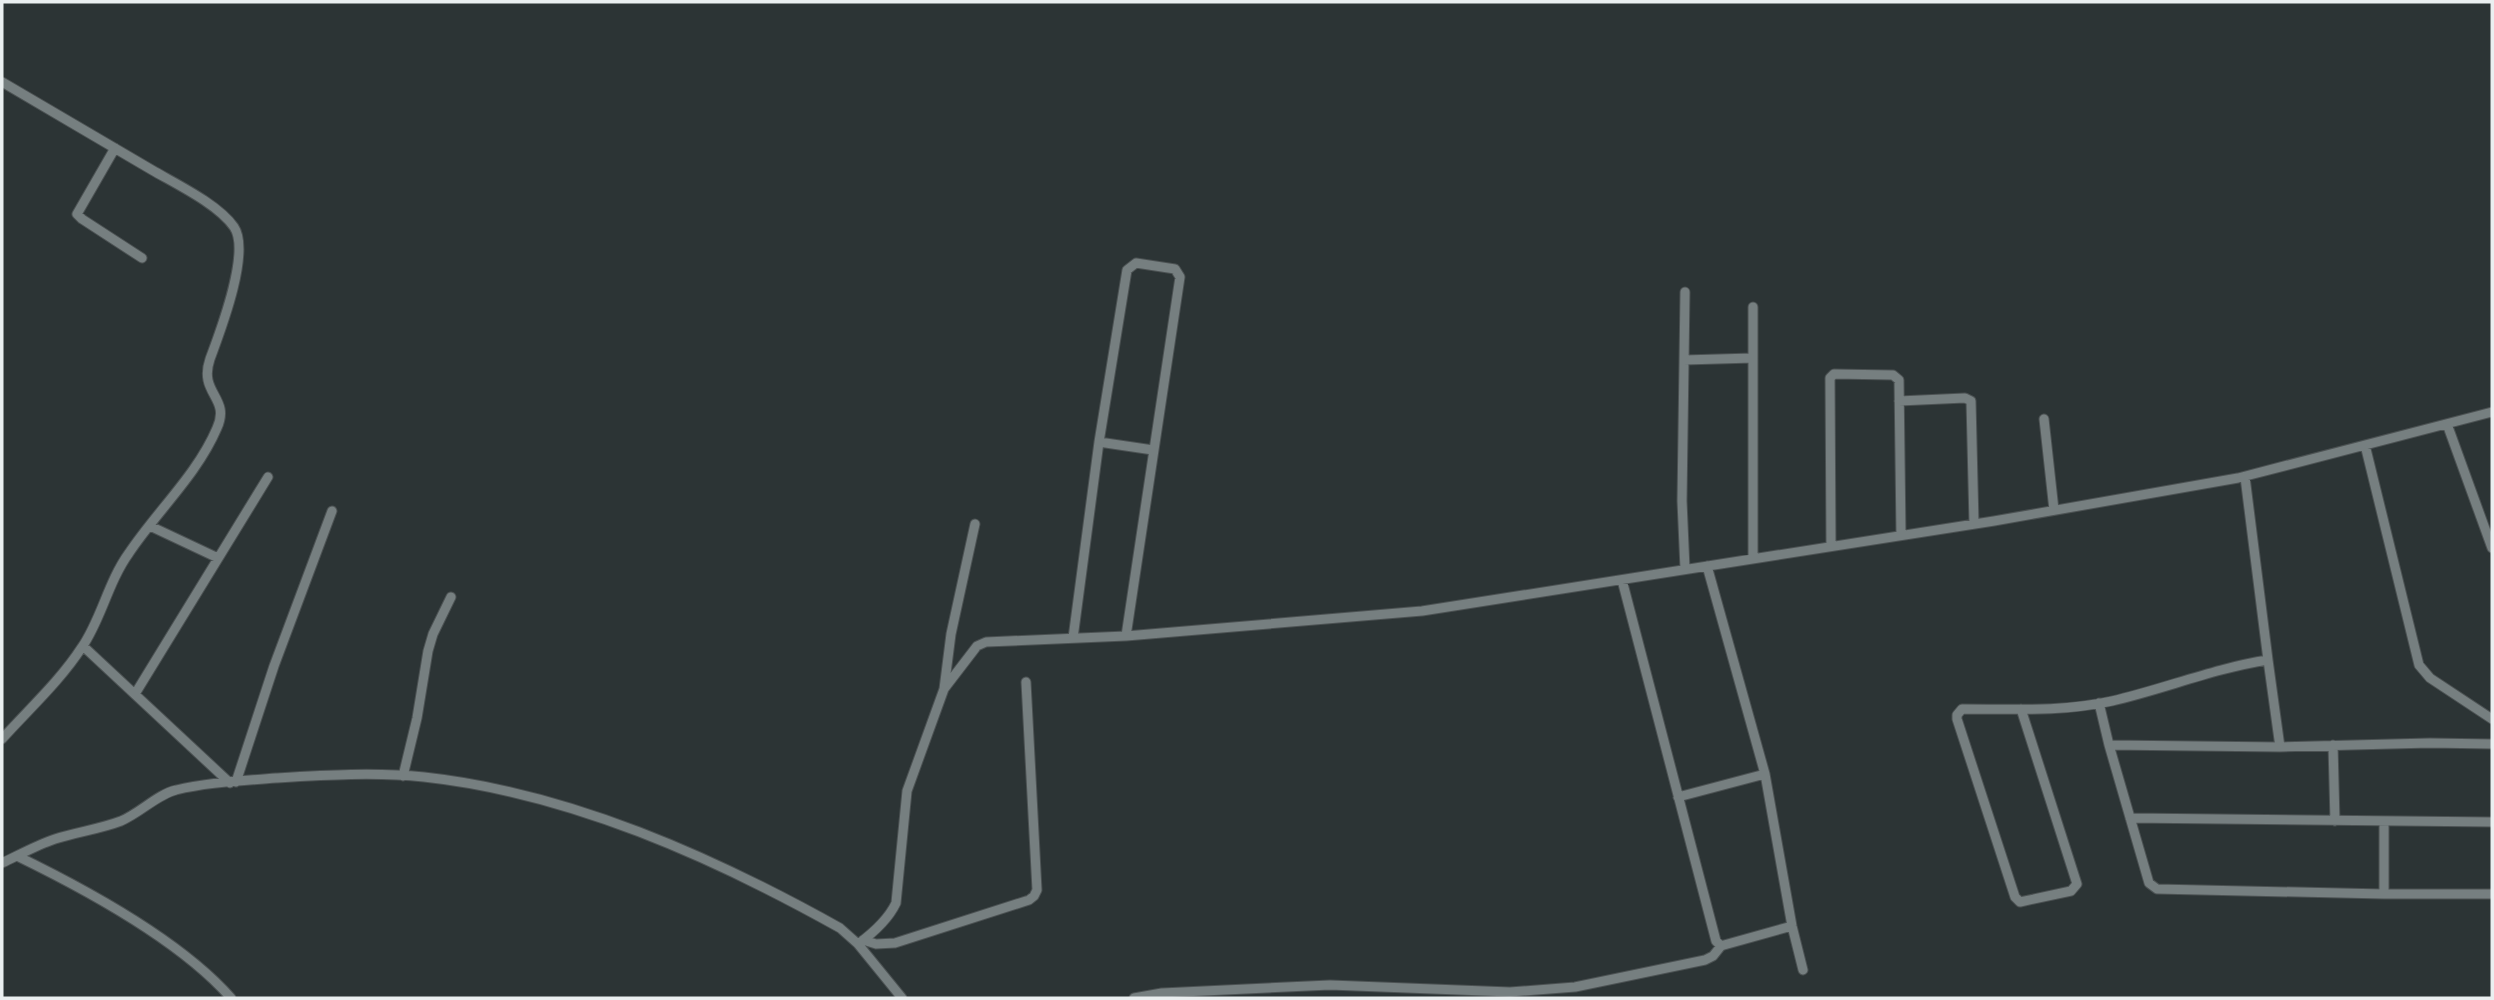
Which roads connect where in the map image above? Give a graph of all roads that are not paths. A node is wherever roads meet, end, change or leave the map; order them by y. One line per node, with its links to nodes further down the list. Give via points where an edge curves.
1 (2, 82): 2 (street)
2 (115, 148): 3 (street, via 77,214); 21 (street, via 221,213 239,236 229,306 205,372 221,417 205,451)
3 (142, 258)
4 (1685, 292): 7 (street)
5 (1754, 307): 6 (street)
6 (1754, 358): 7 (street); 26 (street)
7 (1684, 360): 28 (street)
8 (1899, 401): 20 (street, via 1971,401); 22 (street); 23 (street, via 1899,380 1894,375 1834,374 1830,378)
9 (2492, 412): 11 (street)
10 (2044, 419): 17 (street)
11 (2446, 424): 13 (street); 24 (street)
12 (1099, 442): 14 (street); 14 (street, via 1127,270 1136,263 1175,270 1180,276); 32 (street)
13 (2364, 445): 16 (street); 40 (street, via 2419,665 2430,678)
14 (1153, 450): 31 (street)
15 (268, 477): 25 (street)
16 (2245, 477): 17 (street); 34 (street)
17 (2054, 510): 20 (street)
18 (332, 511): 48 (street)
19 (975, 524): 36 (street)
20 (1974, 524): 22 (street)
21 (150, 526): 25 (street); 33 (street, via 114,576)
22 (1901, 535): 23 (street)
23 (1831, 546): 26 (street)
24 (2492, 548)
25 (218, 558): 37 (street)
26 (1753, 558): 27 (street)
27 (1707, 566): 28 (street); 46 (street)
28 (1685, 569): 29 (street)
29 (1622, 580): 31 (street, via 1422,611); 49 (street)
30 (451, 597): 47 (street, via 428,652)
31 (1126, 636): 32 (street)
32 (1073, 638): 36 (street, via 982,643)
33 (83, 646): 37 (street); 41 (street)
34 (2268, 660): 38 (street); 45 (street)
35 (1026, 682): 59 (street, via 1034,896 895,943)
36 (944, 689): 59 (street, via 907,791 897,903)
37 (135, 694): 48 (street)
38 (2099, 703): 39 (street); 43 (street)
39 (2021, 709): 39 (street, via 1962,709 1957,719 2015,897 2024,902 2071,891 2077,884)
40 (2492, 719)
41 (2, 738)
42 (2492, 744): 44 (street)
43 (2109, 745): 45 (street); 50 (street)
44 (2333, 745): 45 (street); 51 (street)
45 (2280, 747)
46 (1765, 775): 49 (street); 58 (street)
47 (404, 776): 48 (street, via 328,774); 59 (street, via 502,790 634,831 710,863)
48 (233, 782): 54 (street, via 168,793 122,820)
49 (1678, 797): 60 (street)
50 (2130, 818): 51 (street); 56 (street, via 2150,883 2157,889)
51 (2335, 821): 52 (street)
52 (2385, 821): 53 (street); 56 (street)
53 (2492, 822)
54 (17, 856): 55 (street); 63 (street, via 158,937)
55 (2, 863)
56 (2384, 894): 57 (street)
57 (2492, 894)
58 (1793, 926): 60 (street); 61 (street)
59 (861, 942): 64 (street)
60 (1721, 946): 62 (street, via 1705,960 1575,987)
61 (1803, 970)
62 (1502, 991): 65 (street, via 1330,985); 66 (street)
63 (231, 998)
64 (902, 998)
65 (1134, 998)
66 (1514, 998)

